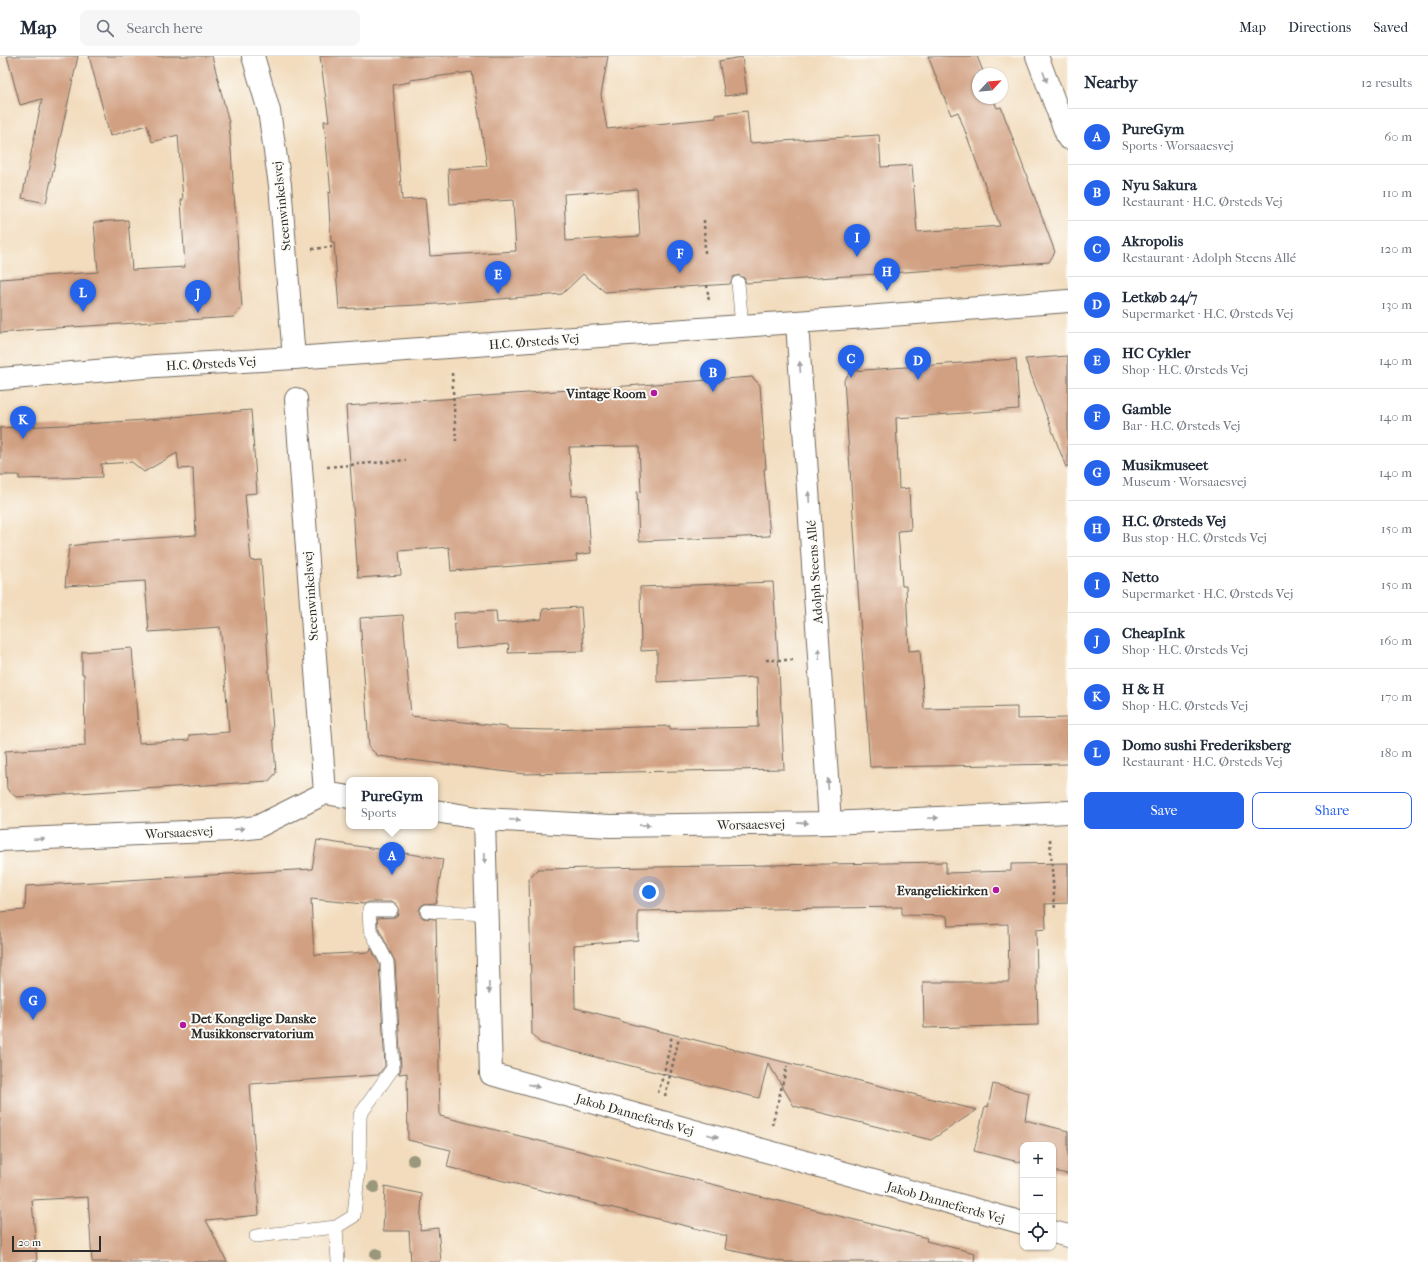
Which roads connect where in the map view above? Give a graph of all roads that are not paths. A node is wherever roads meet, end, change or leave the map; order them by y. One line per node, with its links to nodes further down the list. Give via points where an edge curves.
1 (253, 56): 8 (street, Steenwinkelsvej, via 269,111 280,185)
2 (1038, 56): 3 (street, one-way to 3)
3 (1068, 138)
4 (738, 283): 7 (lane)
5 (1068, 301): 6 (street, H.C. Ørsteds Vej)
6 (797, 322): 7 (street, H.C. Ørsteds Vej); 16 (street, Adolph Steens Allé, one-way to 6)
7 (742, 326): 8 (street, H.C. Ørsteds Vej)
8 (294, 358): 9 (street, H.C. Ørsteds Vej)
9 (0, 379)
10 (296, 399): 11 (street, Steenwinkelsvej)
11 (325, 793): 12 (street); 17 (street, Worsaaesvej, one-way to 11, via 257,827)
12 (346, 796)
13 (438, 811): 15 (street, Worsaaesvej)
14 (1058, 812): 16 (street, Worsaaesvej, one-way to 14)
15 (484, 819): 16 (street, Worsaaesvej, one-way to 16, via 610,826); 20 (street, Jakob Dannefærds Vej, one-way to 20)
16 (830, 823)
17 (0, 840)
18 (391, 910): 22 (lane, via 369,910 370,929 387,962 393,1068 360,1115 354,1216)
19 (427, 911): 20 (lane)
20 (486, 914): 21 (street, Jakob Dannefærds Vej, one-way to 21, via 491,1074)
21 (1020, 1222)
22 (336, 1227): 24 (lane); 26 (lane)
23 (1056, 1233): 25 (street)
24 (256, 1236)
25 (1068, 1236)
26 (338, 1262)

